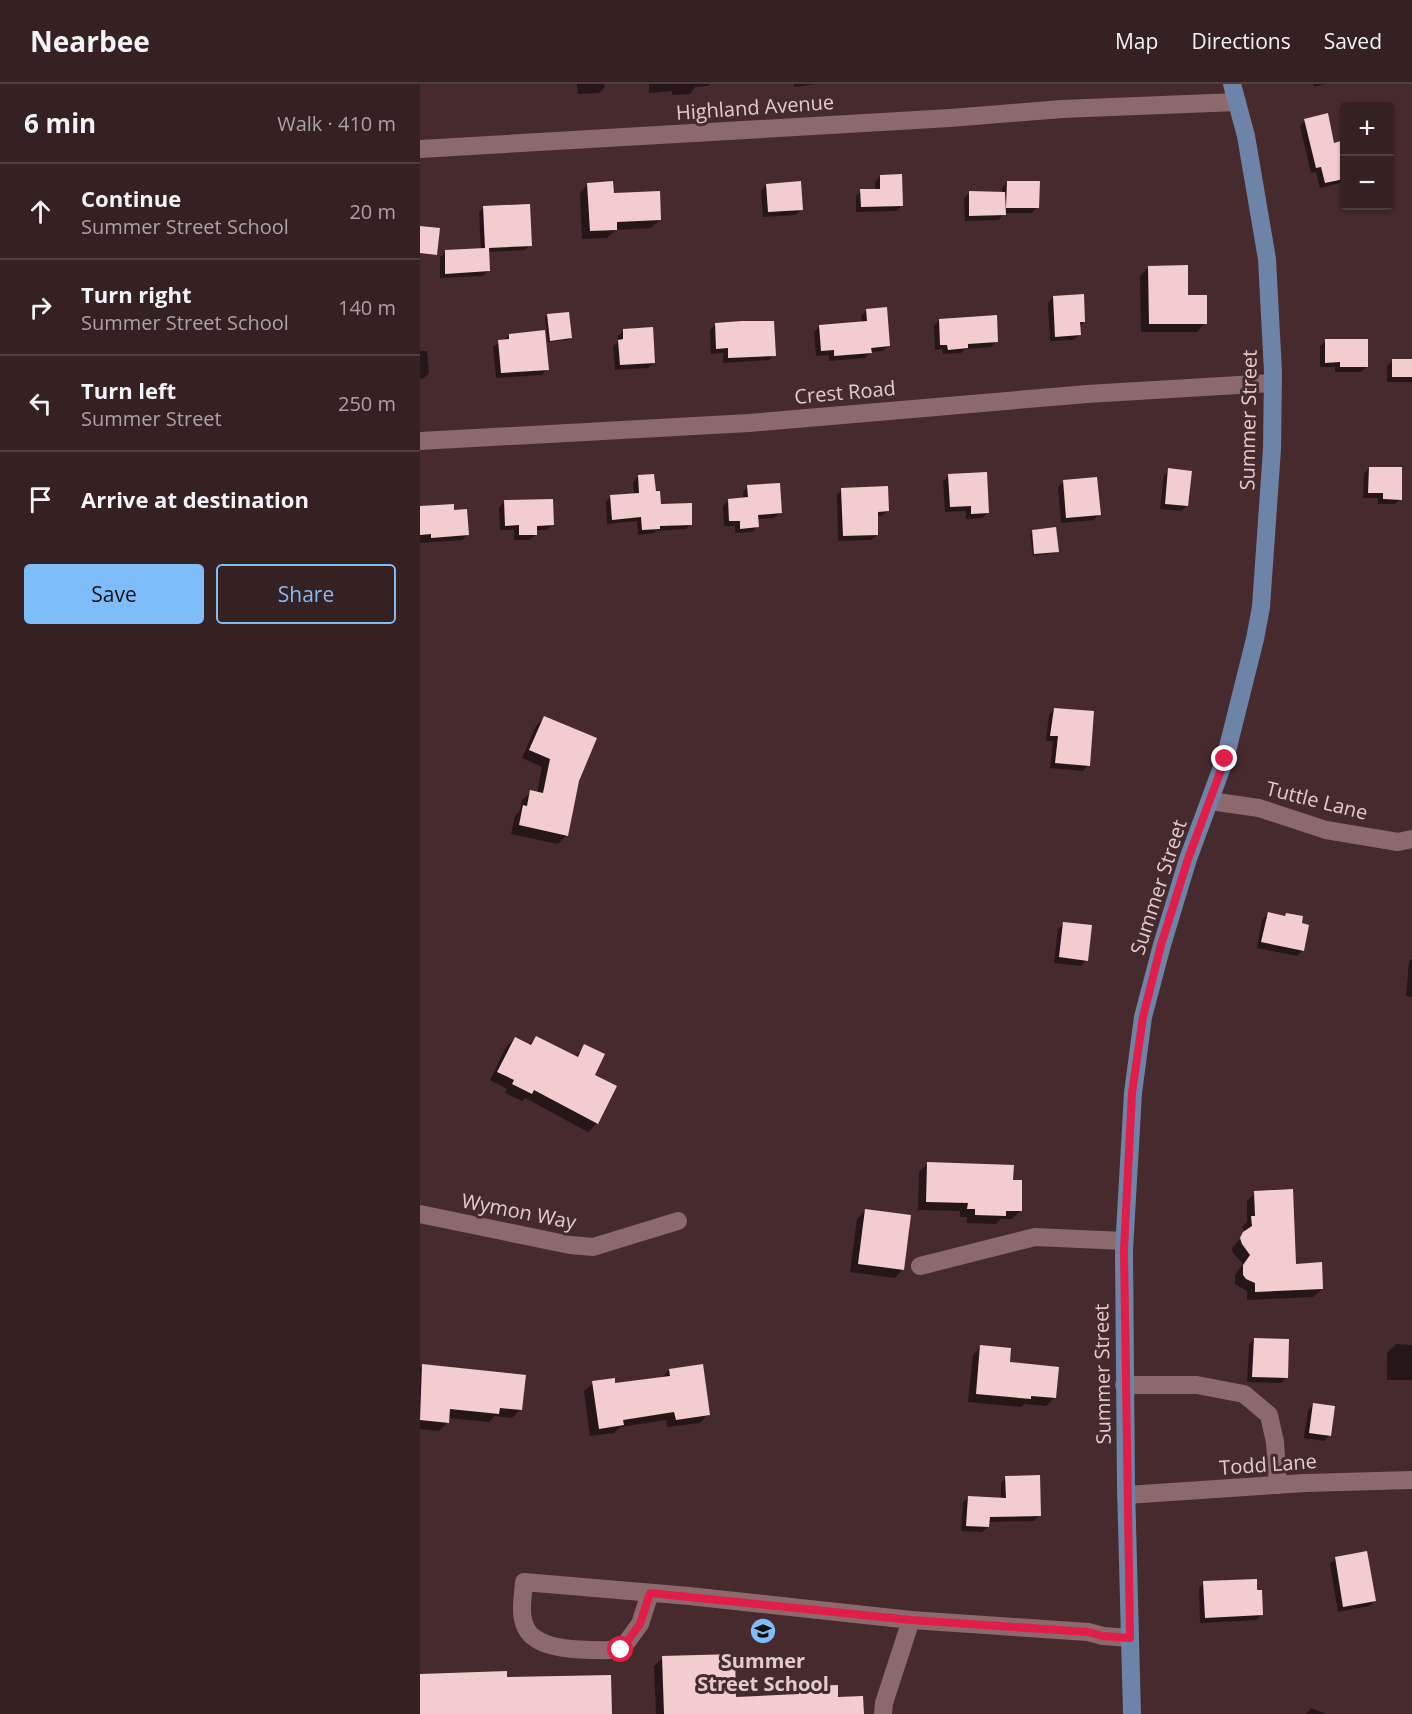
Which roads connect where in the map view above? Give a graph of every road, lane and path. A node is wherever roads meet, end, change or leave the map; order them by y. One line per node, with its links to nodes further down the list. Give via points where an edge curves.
1 (1232, 84): 2 (main road, Summer Street)
2 (1237, 102): 3 (street, Highland Avenue, via 1062,109); 4 (main road, Summer Street, via 1267,260)
3 (420, 149)
4 (1273, 383): 5 (street, Crest Road, via 1087,394 749,423); 6 (main road, Summer Street, via 1261,607 1225,759)
5 (420, 441)
6 (1210, 801): 7 (street, Tuttle Lane, via 1259,808 1326,830 1398,842); 10 (main road, Summer Street, via 1161,945 1143,1017 1132,1093)
7 (1412, 839)
8 (420, 1214): 9 (street, Wymon Way, via 593,1247)
9 (678, 1221)
10 (1124, 1241): 11 (street, via 1035,1237); 12 (main road, Summer Street)
11 (920, 1266)
12 (1125, 1385): 14 (street, via 1197,1385 1244,1394 1269,1415); 15 (main road, Summer Street)
13 (1412, 1480): 14 (street, Todd Lane)
14 (1278, 1485): 15 (street, Todd Lane)
15 (1126, 1495): 18 (main road, Summer Street)
16 (650, 1593): 16 (street, via 524,1582 521,1611 526,1630 542,1642 583,1651 621,1650 640,1624); 17 (street)
17 (911, 1620): 18 (street); 19 (street, via 884,1702)
18 (1130, 1638): 20 (main road, Summer Street)
19 (884, 1714)
20 (1132, 1714)

